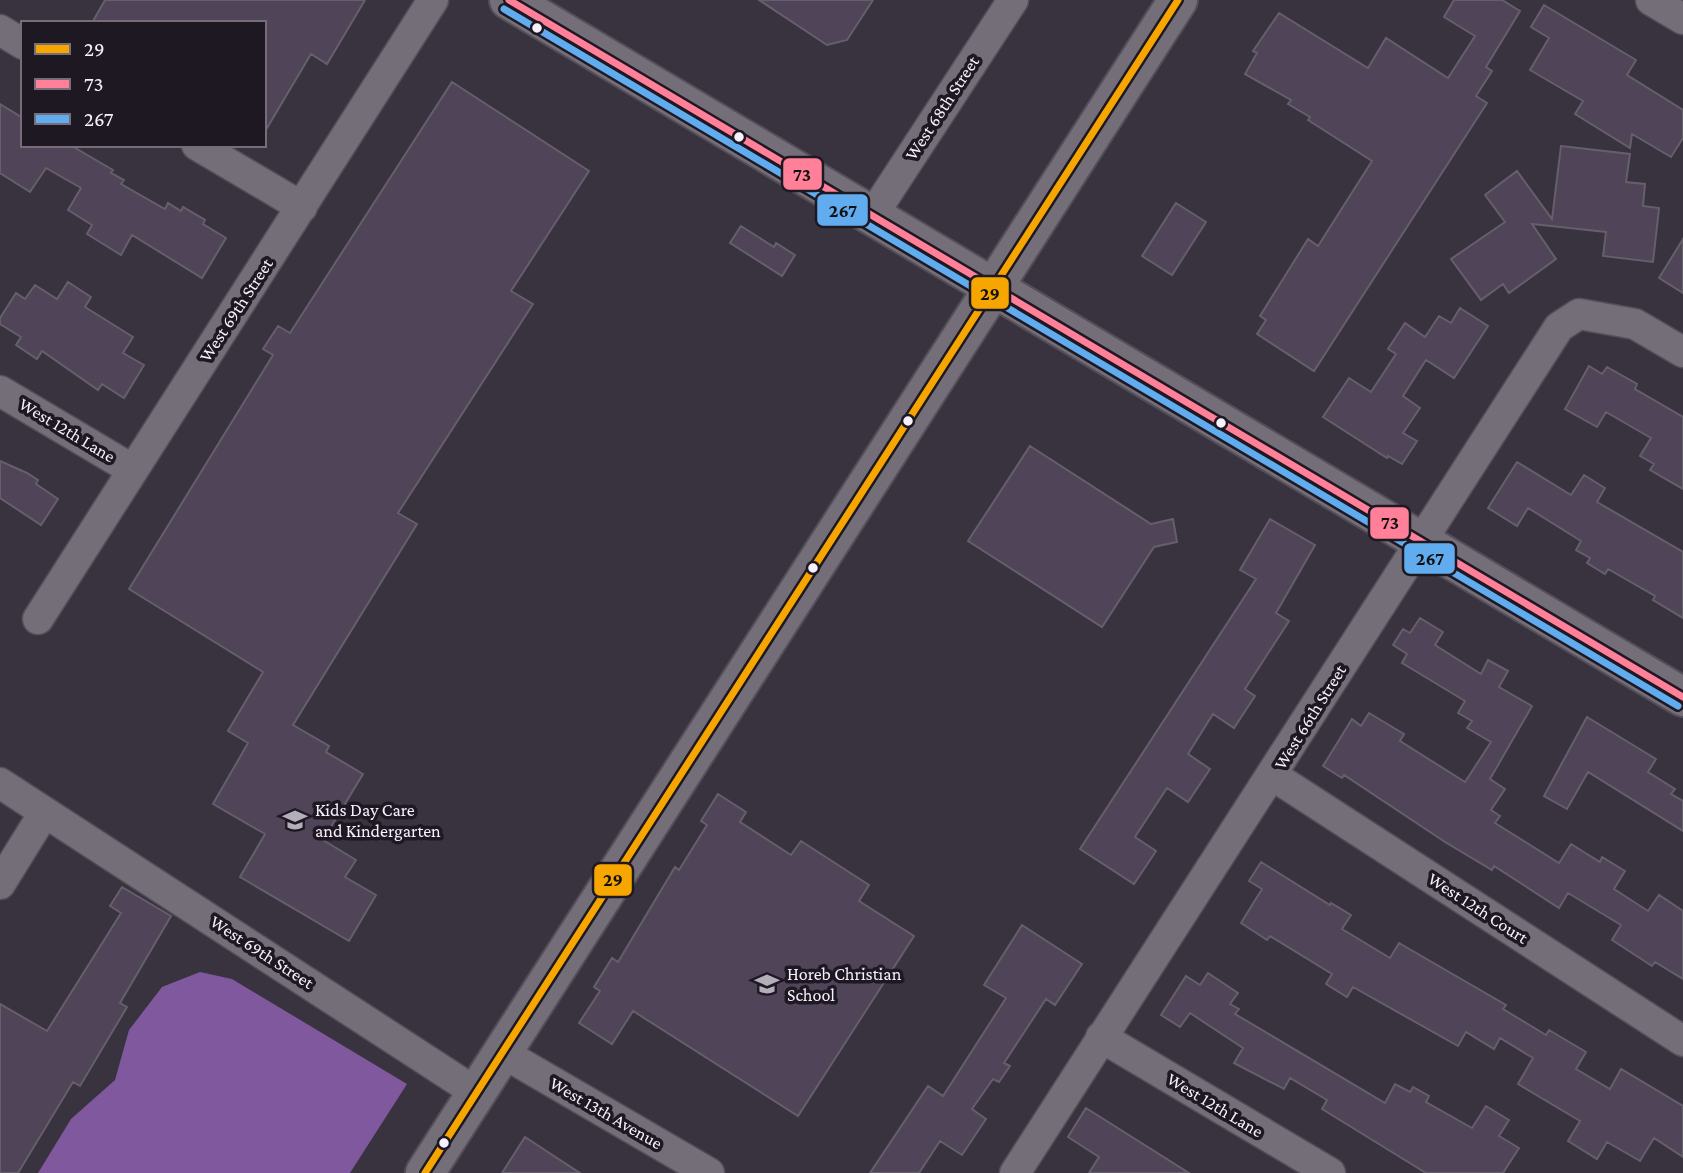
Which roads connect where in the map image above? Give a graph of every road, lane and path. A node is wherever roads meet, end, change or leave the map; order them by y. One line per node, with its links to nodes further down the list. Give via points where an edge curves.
1 (433, 0): 10 (street, West 69th Street)
2 (509, 0): 11 (main road)
3 (1013, 0): 11 (street, West 68th Street)
4 (1178, 0): 12 (main road)
5 (1651, 0): 6 (street)
6 (1683, 19)
7 (0, 30): 8 (street)
8 (21, 43)
9 (200, 147): 10 (street)
10 (302, 207): 15 (street, West 69th Street)
11 (872, 216): 12 (main road)
12 (994, 288): 16 (main road); 25 (main road)
13 (1683, 352): 16 (street, West 66th Street, via 1635,324 1579,314 1559,327)
14 (0, 391): 15 (street, West 12th Lane)
15 (133, 470): 17 (street, West 69th Street)
16 (1421, 542): 18 (main road); 19 (street, West 66th Street)
17 (38, 619)
18 (1683, 697)
19 (1272, 775): 23 (street, West 66th Street); 24 (street, West 12th Court)
20 (0, 783): 21 (street, West 69th Street)
21 (44, 813): 22 (street); 26 (street, West 69th Street)
22 (0, 884)
23 (1101, 1037): 29 (street, West 66th Street); 30 (street, West 12th Lane)
24 (1683, 1041)
25 (503, 1053): 26 (main road); 28 (street, West 13th Avenue)
26 (477, 1093): 27 (main road)
27 (425, 1173)
28 (709, 1173)
29 (1015, 1173)
30 (1330, 1173)

